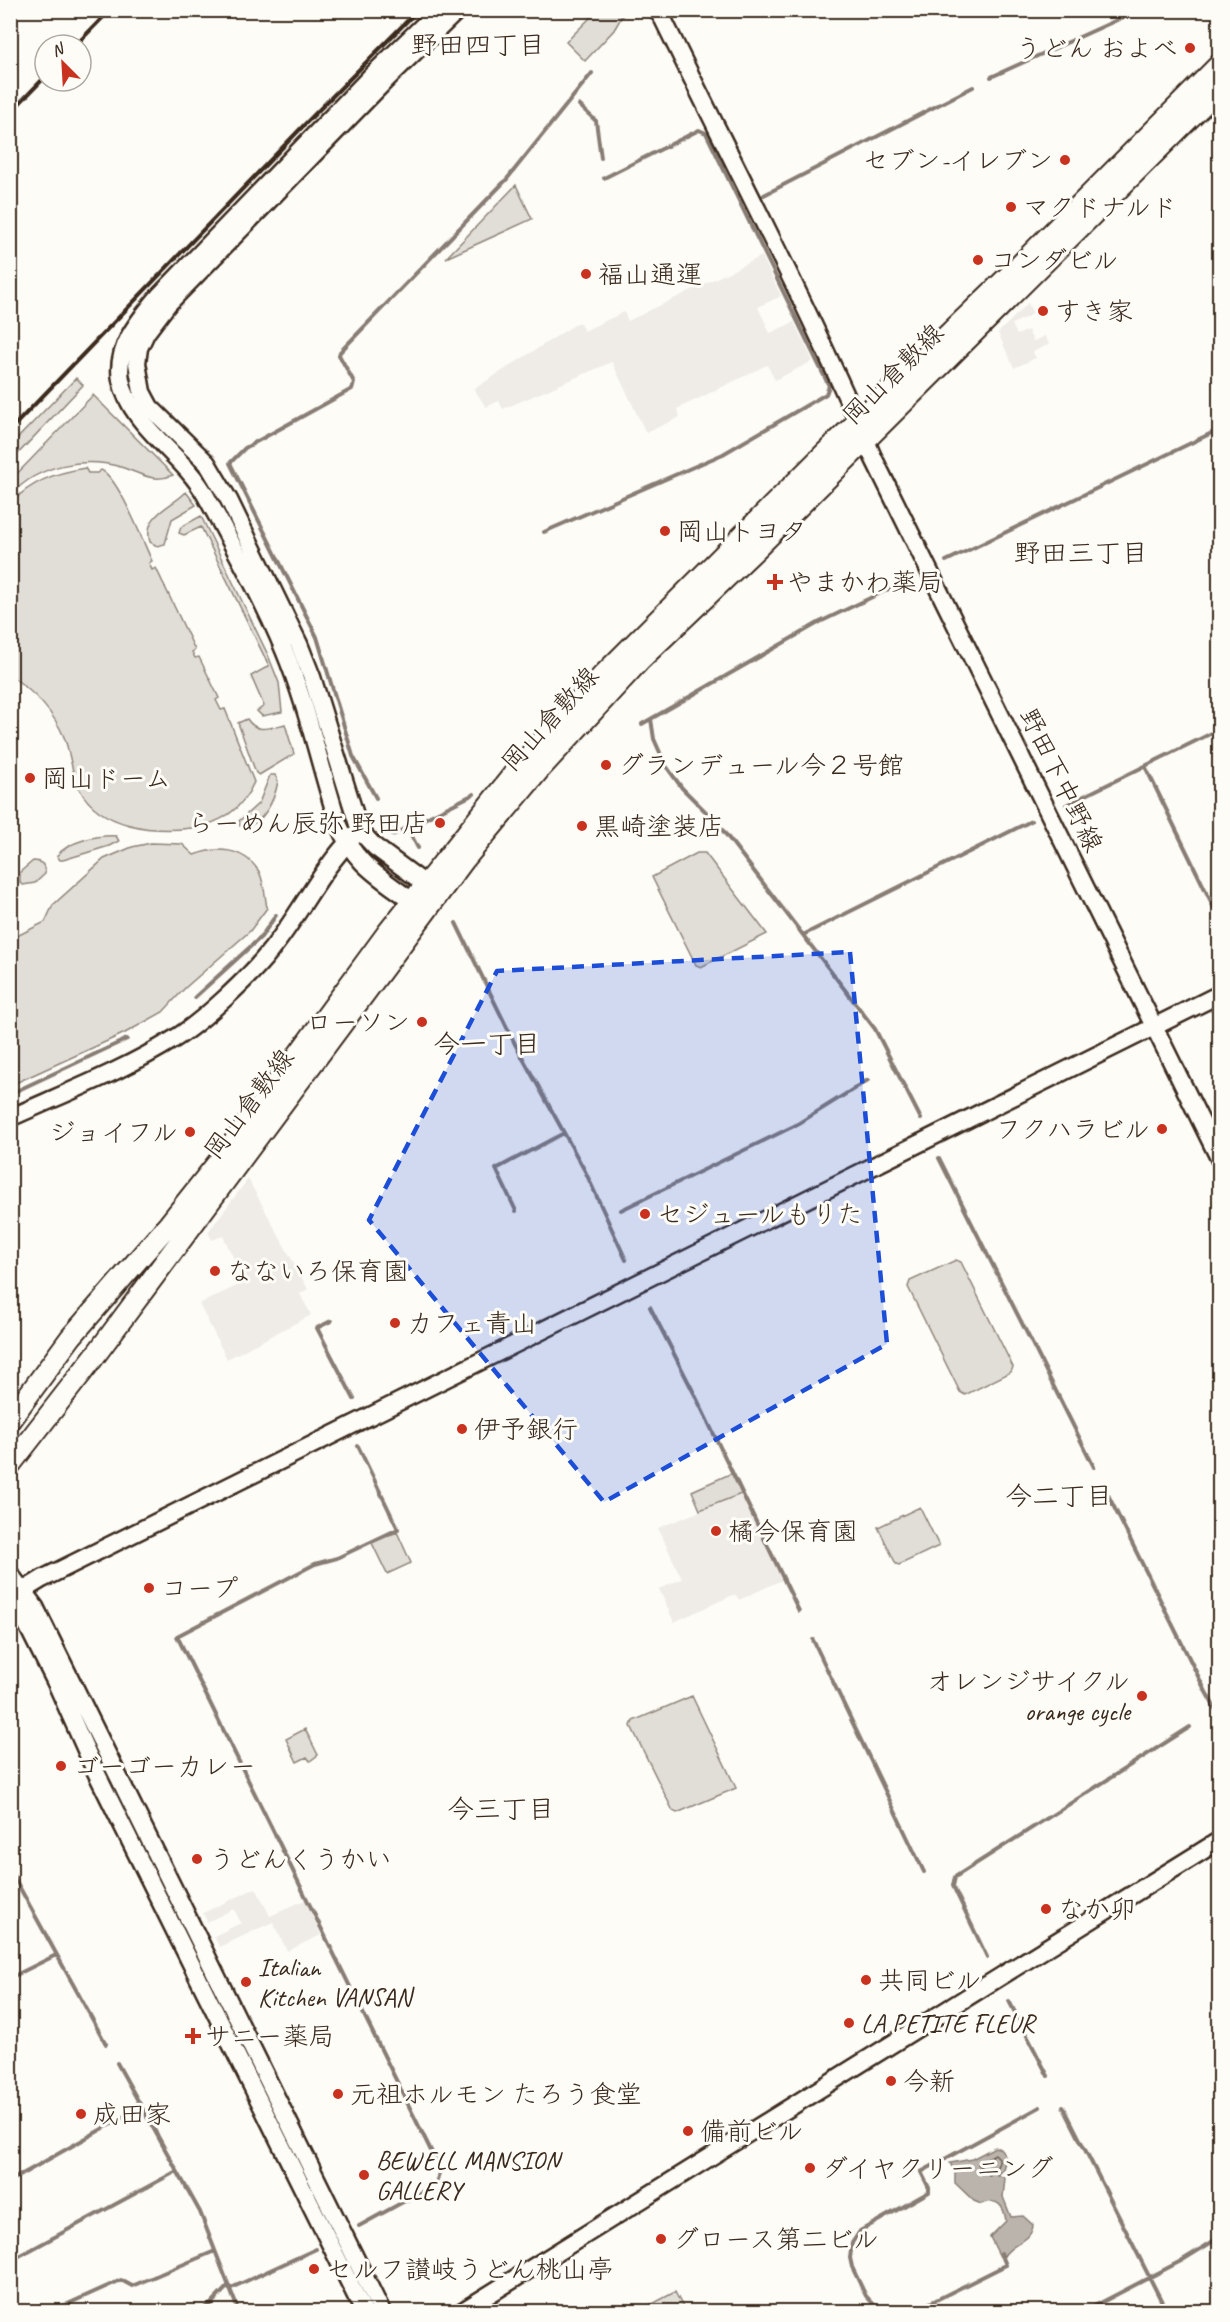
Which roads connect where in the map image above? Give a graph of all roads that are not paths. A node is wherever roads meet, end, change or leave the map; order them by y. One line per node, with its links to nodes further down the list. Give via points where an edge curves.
1 (439, 10): 9 (street, via 159,296 134,328 120,366 128,401 137,416 193,474 272,624 295,682)
2 (458, 10): 8 (street, via 168,304 146,333 137,363 142,392 150,407 207,463 221,484 286,617 312,677)
3 (657, 10): 6 (street, 野田下中野線)
4 (1220, 64): 6 (main road, 岡山倉敷線)
5 (1220, 88): 7 (main road, 岡山倉敷線)
6 (858, 421): 7 (street, 野田下中野線); 10 (main road, 岡山倉敷線, via 603,675 520,766)
7 (866, 440): 10 (main road, 岡山倉敷線, via 611,690 464,860); 13 (street, 野田下中野線)
8 (360, 831): 9 (street); 10 (street, via 375,848)
9 (346, 844): 11 (street, via 361,862); 14 (street, via 325,868 271,951 197,1021 152,1051)
10 (432, 889): 11 (main road, 岡山倉敷線); 17 (main road, 岡山倉敷線, via 94,1357)
11 (412, 902): 16 (main road, 岡山倉敷線, via 231,1146 71,1337)
12 (1220, 994): 13 (street)
13 (1154, 1027): 15 (street, 野田下中野線); 19 (street)
14 (10, 1118)
15 (1220, 1160)
16 (10, 1420)
17 (10, 1466)
18 (10, 1574): 19 (street)
19 (15, 1595): 21 (street, via 94,1768); 22 (street, via 35,1607)
20 (1220, 1840): 23 (street)
21 (364, 2312)
22 (382, 2312)
23 (461, 2312)

